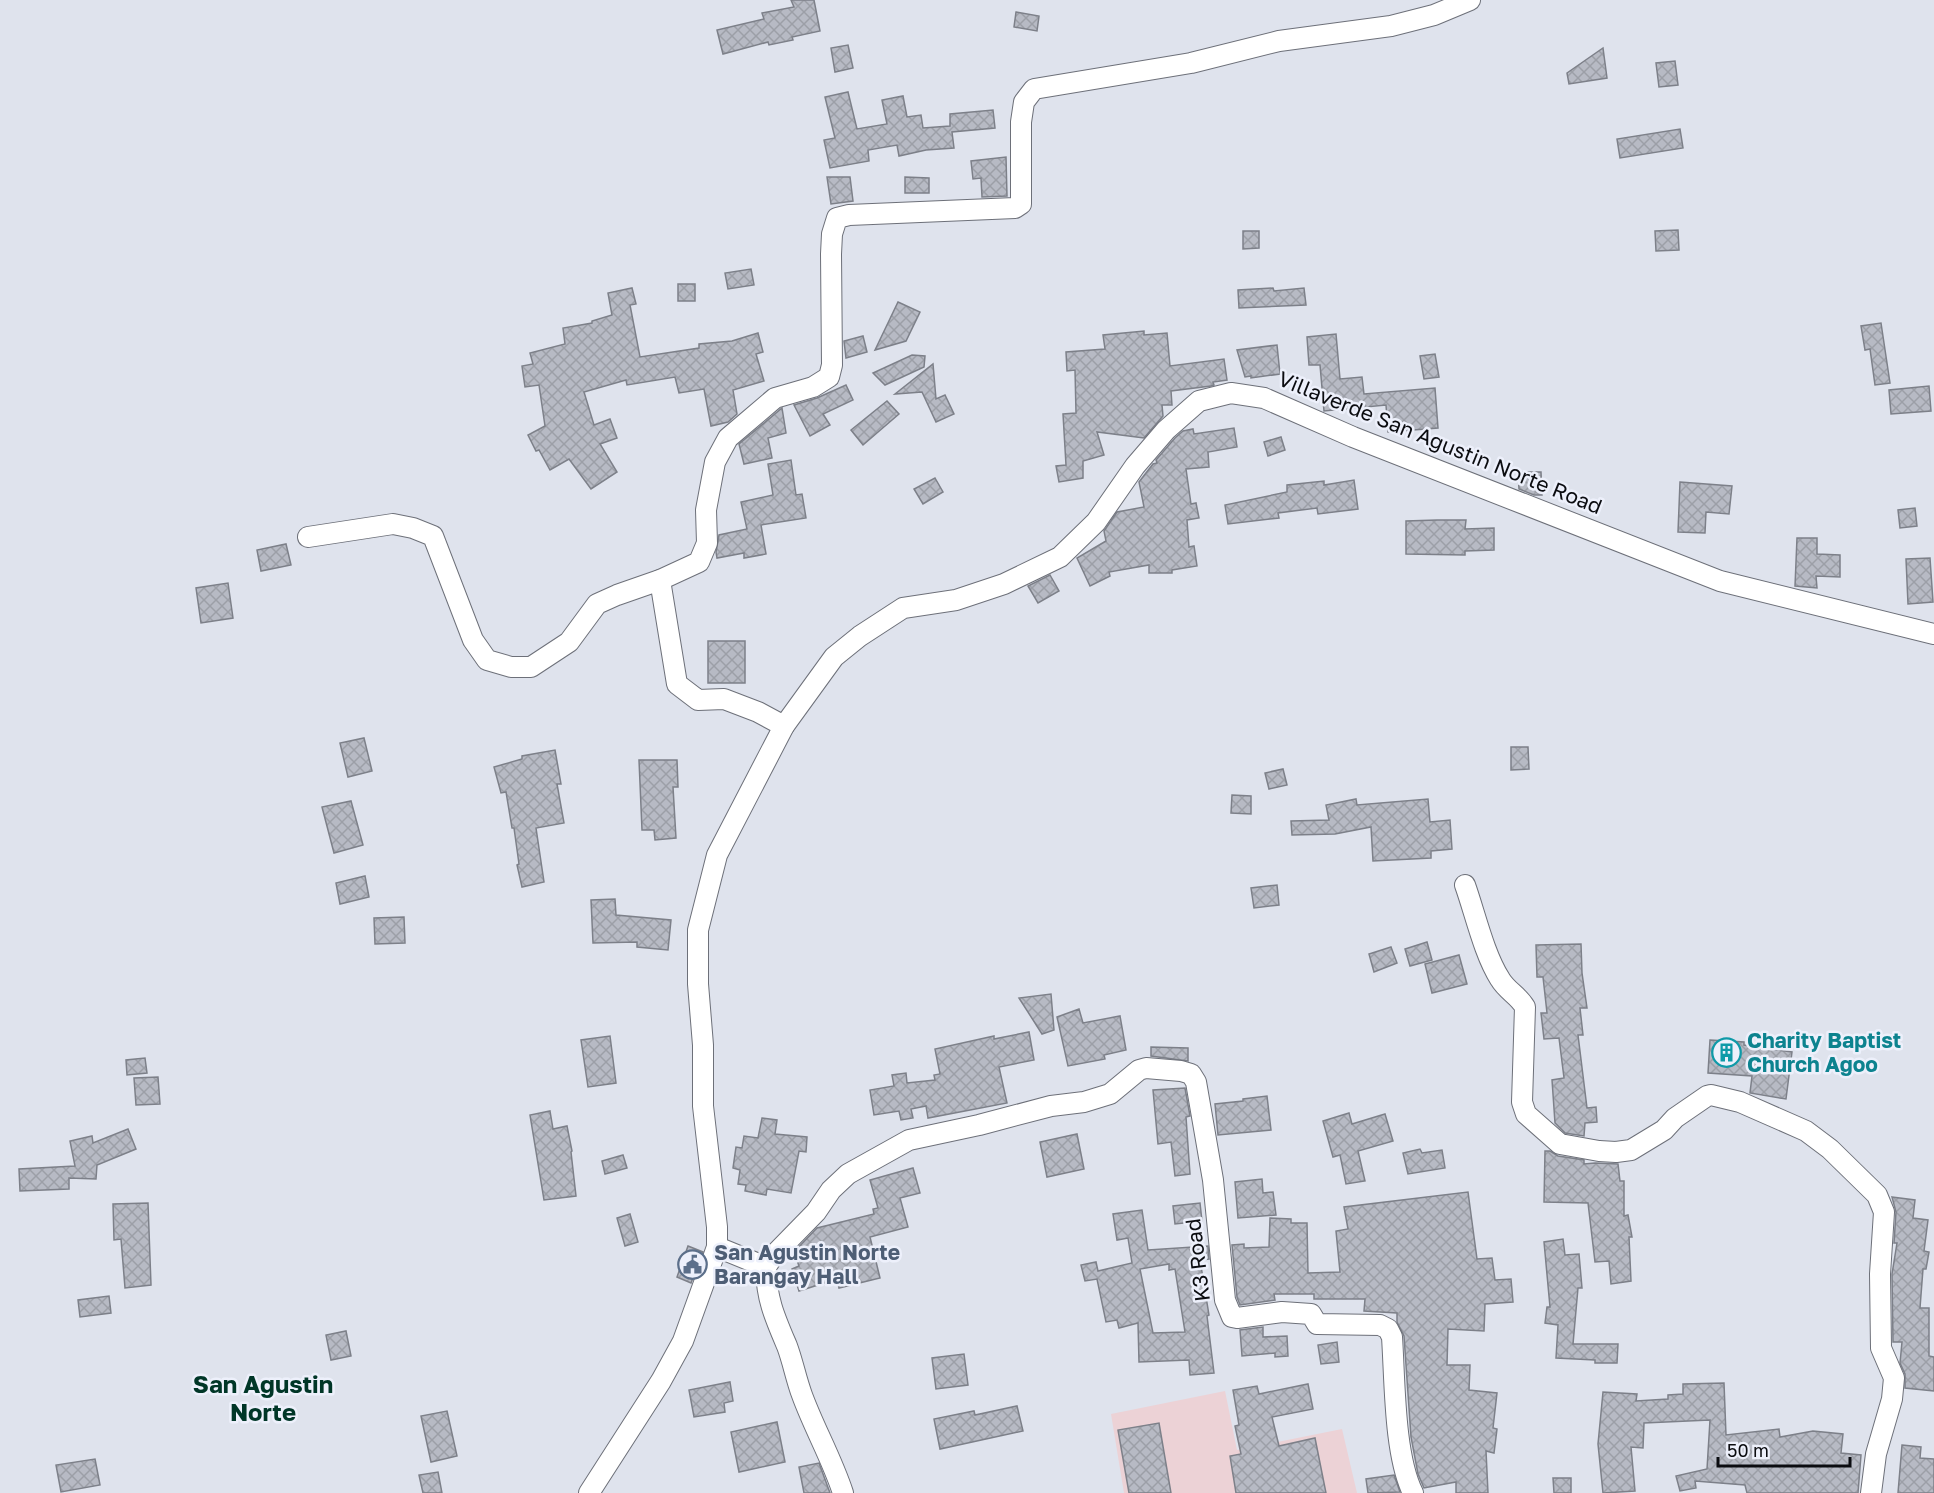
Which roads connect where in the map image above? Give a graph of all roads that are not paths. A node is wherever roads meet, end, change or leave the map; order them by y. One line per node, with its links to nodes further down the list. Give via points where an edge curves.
1 (1470, 0): 3 (street, via 1391,26 1279,41 1191,63 1034,89 1024,102 1021,204 1015,208 837,218 831,244 829,377 813,387 775,398 728,438 715,462 706,510 707,543 699,562)
2 (308, 537): 3 (street, via 393,524 433,536 473,640 487,660 511,667 531,667 569,642 597,604)
3 (660, 580): 5 (street, via 677,684 698,700 724,699)
4 (1934, 634): 5 (street, Villaverde San Agustin Norte Road, via 1720,581 1353,438 1264,398 1232,393 1199,401 1172,424 1135,466 1096,522 1060,557 1004,584 956,600 903,609 834,657)
5 (784, 726): 7 (street, Villaverde San Agustin Norte Road, via 717,855 698,930 703,1106)
6 (1465, 885): 12 (street, via 1494,968 1508,991 1520,997 1525,1007 1524,1110 1560,1144 1599,1152 1631,1150 1711,1095 1740,1102 1806,1131 1877,1195 1884,1212 1881,1348 1894,1378)
7 (717, 1247): 8 (street); 9 (street, Villaverde San Agustin Norte Road, via 683,1341)
8 (766, 1267): 10 (street, via 766,1288 774,1318); 11 (street, K3 Road, via 848,1174 909,1140 1051,1106 1084,1102 1110,1094 1146,1068 1191,1074 1196,1082 1213,1180 1229,1314 1237,1318 1282,1312 1311,1314 1317,1324 1380,1325 1388,1329 1392,1337 1406,1478)
9 (589, 1493)
10 (843, 1493)
11 (1413, 1493)
12 (1871, 1493)

